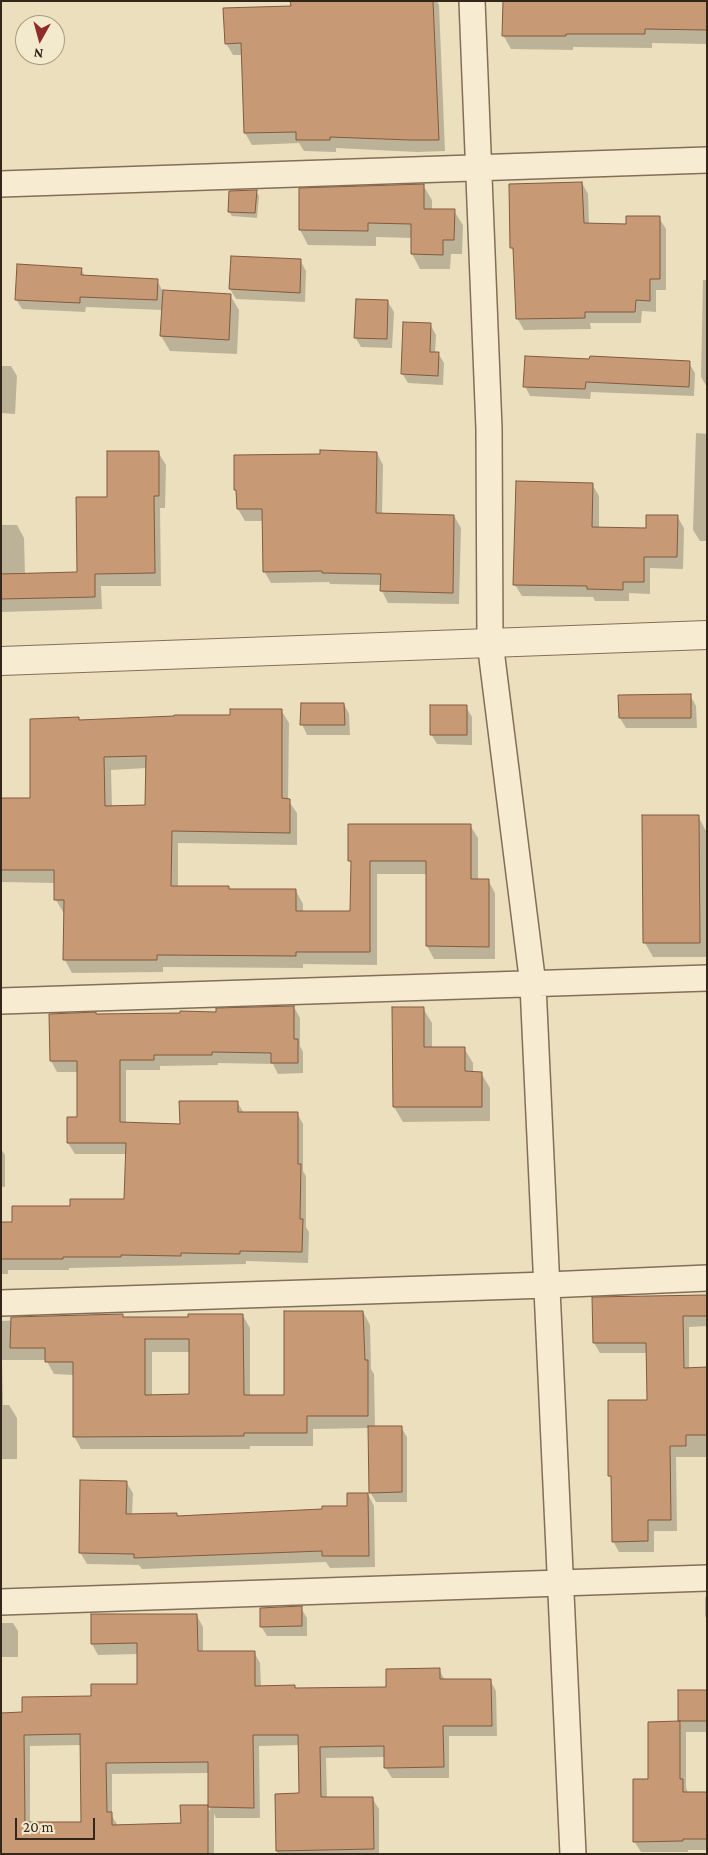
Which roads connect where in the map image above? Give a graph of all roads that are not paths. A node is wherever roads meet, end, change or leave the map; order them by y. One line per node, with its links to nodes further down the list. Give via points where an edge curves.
1 (472, 1): 3 (street)
2 (707, 160): 3 (street)
3 (478, 166): 4 (street); 6 (street, via 489,429)
4 (1, 184)
5 (707, 635): 6 (street)
6 (490, 642): 7 (street); 9 (street)
7 (1, 661)
8 (707, 978): 9 (street)
9 (533, 985): 10 (street); 12 (street)
10 (1, 1001)
11 (707, 1278): 12 (street)
12 (547, 1285): 13 (street); 15 (street)
13 (1, 1303)
14 (707, 1578): 15 (street)
15 (560, 1583): 16 (street); 17 (street)
16 (1, 1602)
17 (573, 1854)

